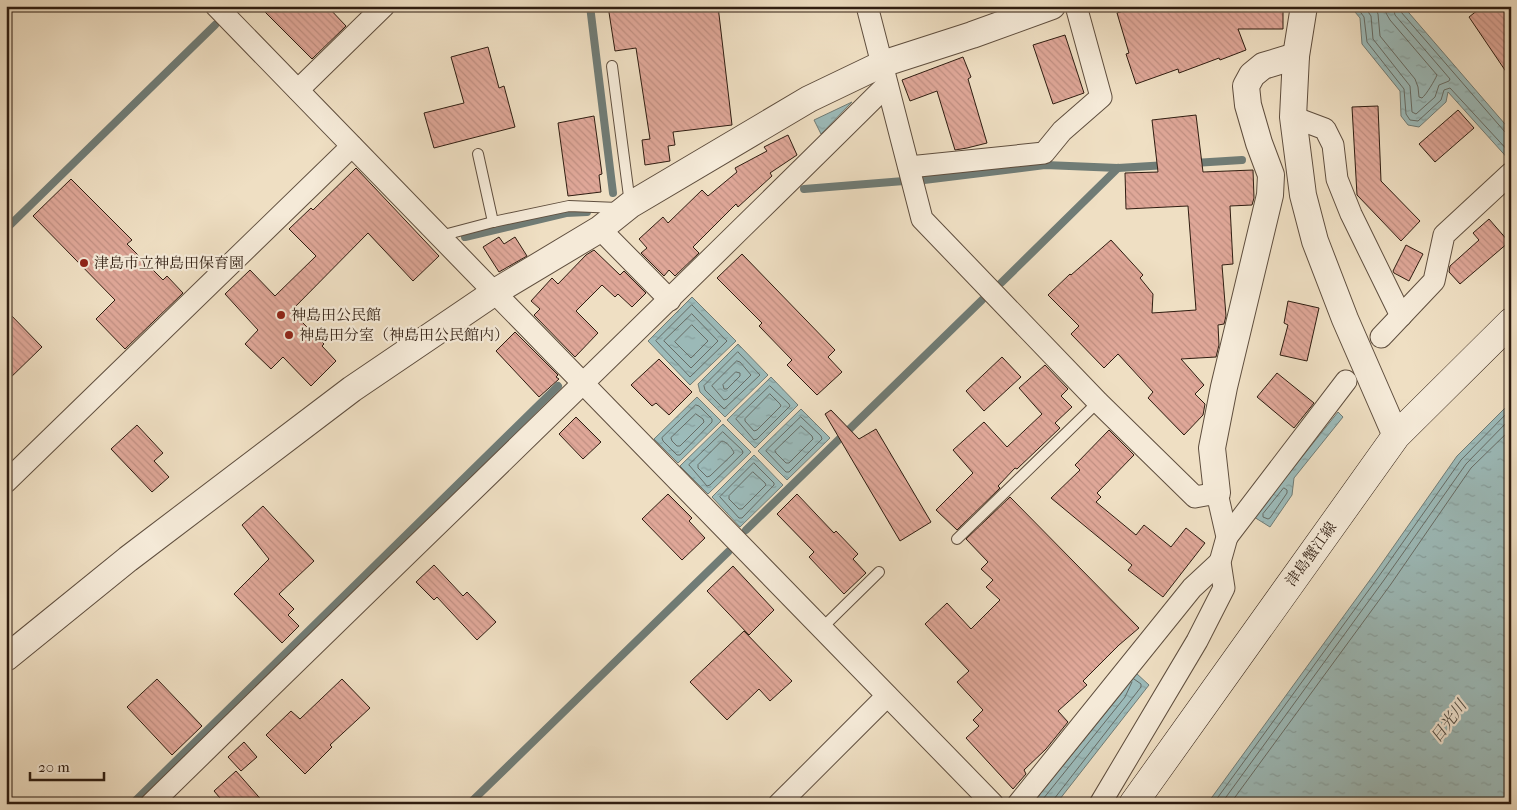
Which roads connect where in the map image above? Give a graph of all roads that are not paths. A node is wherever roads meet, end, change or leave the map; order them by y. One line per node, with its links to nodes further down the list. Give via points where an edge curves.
1 (216, 6): 10 (street)
2 (384, 6): 10 (street)
3 (867, 6): 9 (street)
4 (1052, 6): 9 (street, via 972,35)
5 (1076, 6): 14 (street, via 1101,97 1062,131 1044,153)
6 (1304, 6): 7 (street)
7 (1296, 56): 11 (street); 30 (street, via 1263,66 1246,86 1251,114 1271,175 1270,195 1212,448)
8 (612, 66): 16 (lane)
9 (884, 75): 14 (street); 16 (street, via 809,99); 21 (street)
10 (298, 90): 12 (street)
11 (1293, 117): 22 (street, via 1325,130 1333,145 1337,179 1351,214); 28 (street, via 1304,195 1315,241 1344,318)
12 (352, 146): 19 (street); 29 (street)
13 (478, 154): 17 (lane)
14 (909, 167): 27 (street, via 922,219)
15 (1511, 173): 22 (street, via 1444,235 1434,281)
16 (628, 207): 17 (lane, via 569,206); 18 (street)
17 (493, 222): 19 (lane)
18 (600, 229): 20 (street); 21 (street)
19 (440, 236): 20 (street)
20 (495, 292): 26 (street); 36 (street, via 352,389 128,559)
21 (670, 300): 26 (street)
22 (1401, 316): 24 (street)
23 (1511, 322): 28 (main road, 津島蟹江線)
24 (1381, 337)
25 (1346, 381): 31 (street)
26 (581, 383): 35 (street); 38 (street)
27 (1098, 402): 30 (street, via 1195,497); 32 (lane)
28 (1396, 436): 43 (main road, 津島蟹江線)
29 (6, 482)
30 (1217, 492): 31 (street)
31 (1227, 538): 33 (street)
32 (957, 539)
33 (1220, 562): 41 (street, via 1192,588); 42 (street, via 1224,588 1197,641)
34 (879, 572): 35 (lane)
35 (821, 629): 37 (street)
36 (6, 658)
37 (887, 696): 39 (street); 40 (street)
38 (150, 804)
39 (779, 804)
40 (993, 804)
41 (1018, 804)
42 (1100, 804)
43 (1133, 804)

